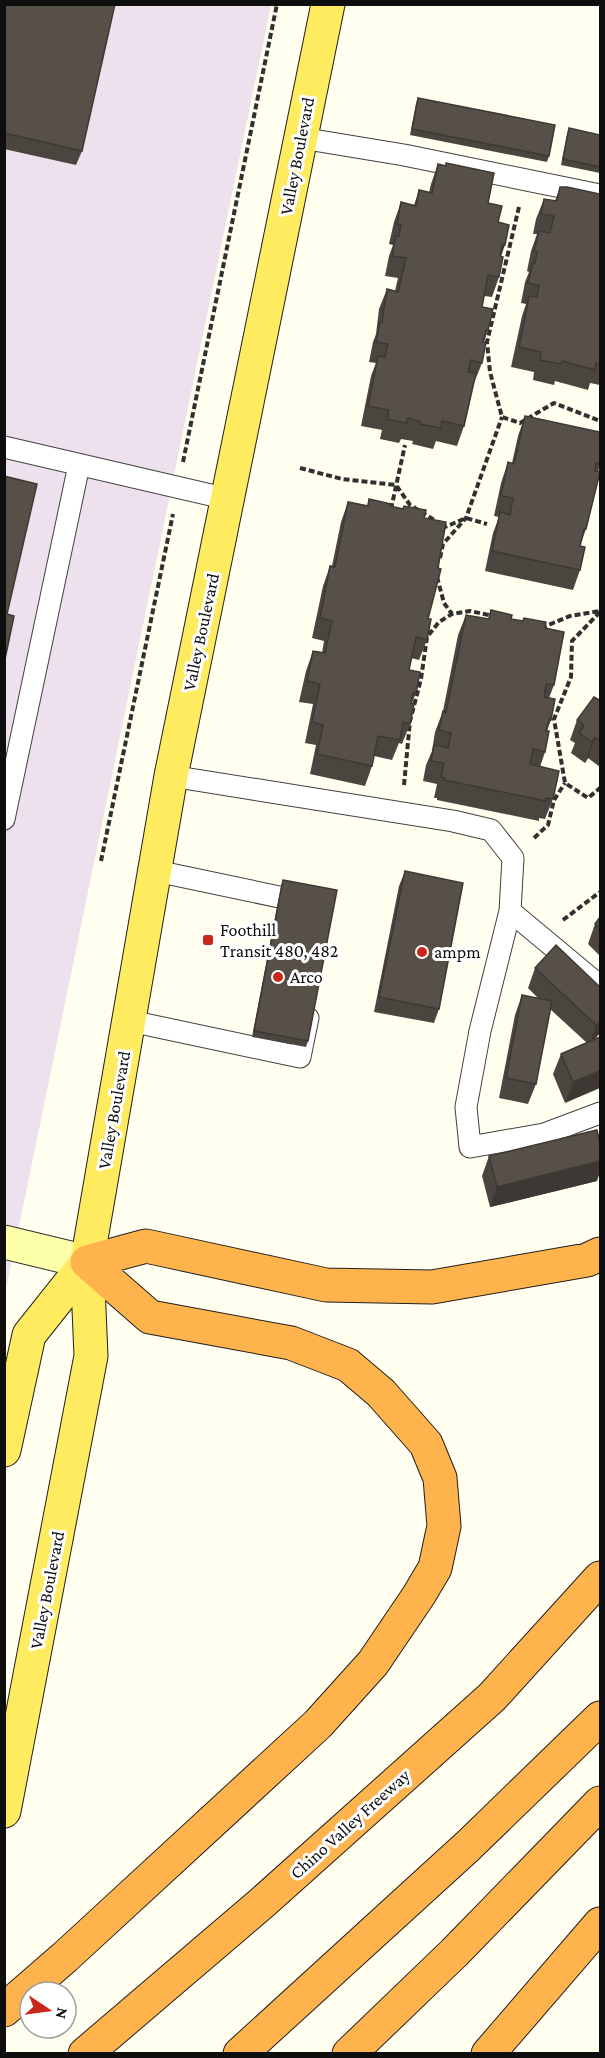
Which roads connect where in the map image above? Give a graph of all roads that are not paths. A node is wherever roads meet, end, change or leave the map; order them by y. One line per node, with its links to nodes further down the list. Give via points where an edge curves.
1 (328, 4): 2 (main road, Valley Boulevard)
2 (301, 138): 3 (lane); 6 (main road, Valley Boulevard)
3 (600, 195)
4 (4, 447): 5 (lane)
5 (79, 465): 6 (lane); 8 (lane)
6 (228, 499): 7 (main road, Valley Boulevard)
7 (171, 776): 9 (main road, Valley Boulevard); 11 (lane, via 491,830 513,858)
8 (4, 819)
9 (156, 871): 10 (lane); 14 (main road, Valley Boulevard)
10 (331, 908)
11 (510, 911): 12 (lane); 15 (lane, via 466,1107 470,1147 544,1134)
12 (600, 986)
13 (312, 999): 14 (lane, via 300,1057)
14 (130, 1021): 18 (main road, Valley Boulevard)
15 (600, 1113)
16 (4, 1242): 18 (street)
17 (600, 1254): 18 (highway, via 587,1260 432,1287 326,1285 146,1246)
18 (87, 1262): 19 (main road, Valley Boulevard, via 29,1335); 23 (main road, Valley Boulevard, via 91,1356); 25 (highway, via 150,1317 291,1342 348,1365 381,1393 426,1444 440,1479 444,1526 435,1568 419,1596 350,1689 318,1724)
19 (4, 1450)
20 (600, 1578): 26 (highway, Chino Valley Freeway, via 492,1696 263,1902)
21 (600, 1718): 27 (highway, via 468,1846)
22 (600, 1803): 28 (highway)
23 (4, 1811)
24 (600, 1924): 29 (highway)
25 (4, 2010)
26 (85, 2054)
27 (240, 2054)
28 (349, 2054)
29 (488, 2054)

